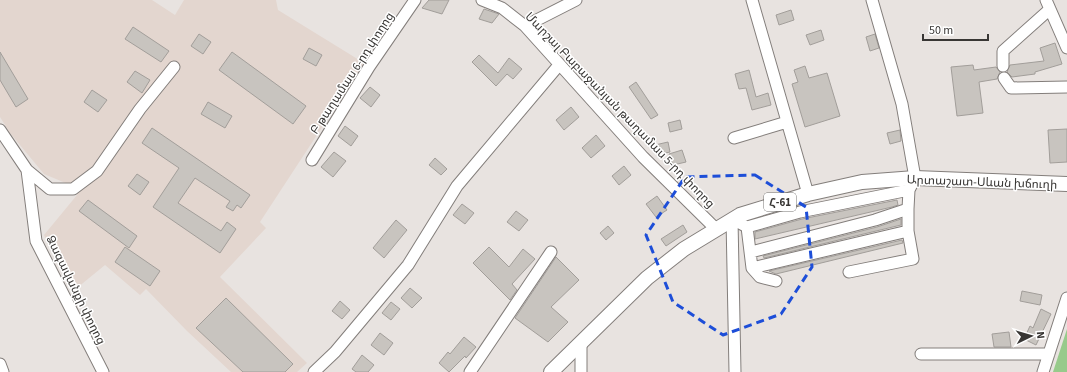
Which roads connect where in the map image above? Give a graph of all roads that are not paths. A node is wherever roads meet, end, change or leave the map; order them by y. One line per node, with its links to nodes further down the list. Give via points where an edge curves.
1 (415, 0): 17 (street, Բ թաղամաս 6-րդ փողոց, via 369,67)
2 (482, 0): 7 (street, Մարշալ Բաբաջանյան թաղամաս 5-րդ փողոց, via 502,8)
3 (576, 0): 7 (street)
4 (752, 0): 14 (street)
5 (872, 0): 19 (street, via 902,104)
6 (1048, 5): 8 (street); 10 (street, via 1003,51)
7 (525, 26): 9 (street, Մարշալ Բաբաջանյան թաղամաս 5-րդ փողոց)
8 (1067, 48)
9 (558, 65): 25 (street, Մարշալ Բաբաջանյան թաղամաս 5-րդ փողոց, via 643,157); 39 (street, via 457,186 408,265 335,352)
10 (1003, 66)
11 (174, 67): 18 (street, via 140,109 97,171 73,189 50,189)
12 (1004, 78): 13 (street, via 1011,88)
13 (1067, 87)
14 (788, 122): 16 (street); 21 (street)
15 (0, 130): 18 (street, Ձագավանքի փողոց)
16 (734, 138)
17 (312, 160)
18 (27, 170): 38 (street, Ձագավանքի փողոց, via 36,241)
19 (912, 184): 20 (main road, Արտաշատ-Սևան խճուղի / Հ-61); 21 (main road, Արտաշատ-Սևան խճուղի / Հ-61, via 862,182); 22 (street); 24 (street)
20 (1067, 184)
21 (808, 194): 23 (main road, Արտաշատ-Սևան խճուղի / Հ-61, via 740,214)
22 (908, 209): 26 (street); 28 (street)
23 (732, 219): 24 (street); 25 (main road, Արտաշատ-Սևան խճուղի / Հ-61); 43 (street)
24 (747, 227): 28 (street)
25 (716, 230): 33 (main road, Արտաշատ-Սևան խճուղի / Հ-61, via 684,249 647,278)
26 (908, 231): 29 (street); 30 (street, via 913,260)
27 (552, 252): 40 (street)
28 (751, 252): 29 (street)
29 (752, 268): 31 (street, via 760,277)
30 (849, 272)
31 (776, 281)
32 (1067, 298): 35 (street)
33 (581, 343): 41 (main road, Արտաշատ-Սևան խճուղի / Հ-61); 42 (street)
34 (921, 354): 35 (street)
35 (1049, 354): 44 (street)
36 (0, 364): 37 (street)
37 (4, 372)
38 (103, 372)
39 (314, 372)
40 (470, 372)
41 (551, 372)
42 (581, 372)
43 (735, 372)
44 (1043, 372)

